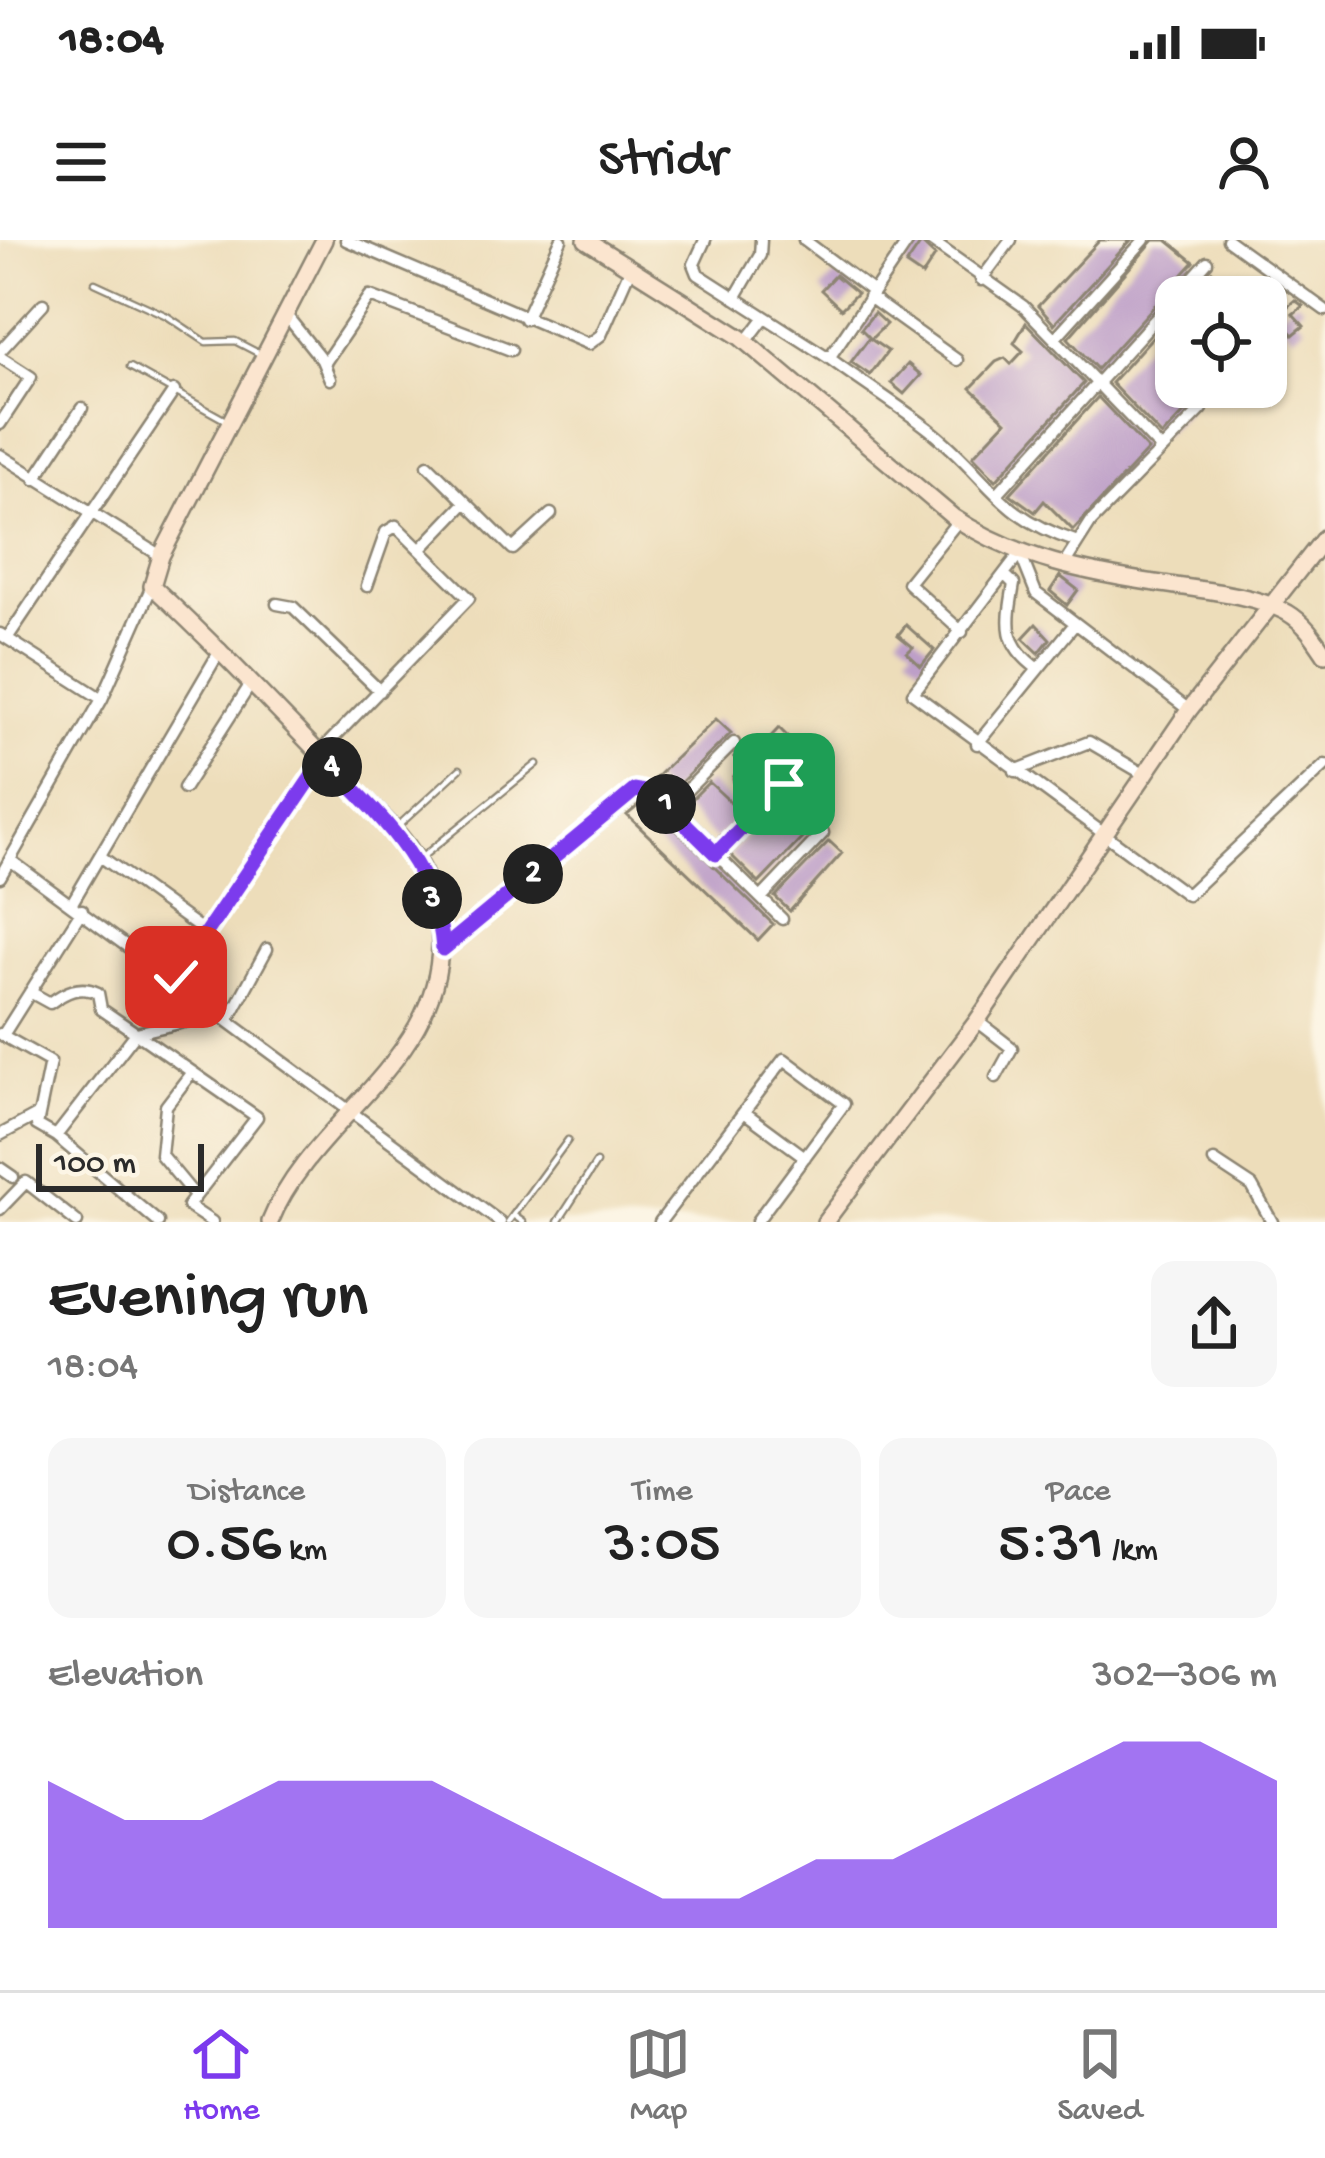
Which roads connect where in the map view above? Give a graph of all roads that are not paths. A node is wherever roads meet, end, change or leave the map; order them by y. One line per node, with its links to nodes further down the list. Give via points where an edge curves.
1 (324, 240): 21 (street)
2 (346, 240): 23 (street)
3 (562, 240): 23 (street)
4 (586, 240): 14 (street)
5 (705, 240): 18 (street, via 698,274)
6 (760, 240): 18 (street)
7 (910, 240): 17 (street)
8 (930, 240): 15 (street)
9 (1011, 240): 15 (street)
10 (1144, 240): 24 (street)
11 (807, 241): 17 (street)
12 (1232, 241): 20 (street)
13 (1207, 262): 34 (street)
14 (631, 267): 23 (street, via 595,343); 25 (street)
15 (981, 280): 24 (street)
16 (95, 283): 28 (lane, via 206,343 235,341)
17 (871, 294): 29 (street); 30 (street)
18 (735, 298): 22 (street)
19 (43, 304): 27 (street)
20 (1325, 310)
21 (286, 315): 28 (street); 31 (street)
22 (765, 317): 25 (street); 29 (street)
23 (525, 320)
24 (1057, 337): 34 (street)
25 (746, 342): 48 (street)
26 (511, 350): 31 (street, via 370,296)
27 (0, 354): 38 (street, via 31,377)
28 (266, 357): 39 (street)
29 (829, 358): 44 (street, via 931,430)
30 (957, 360)
31 (324, 364): 33 (street)
32 (130, 367): 35 (lane)
33 (330, 379)
34 (1096, 383): 40 (street); 44 (street)
35 (174, 391): 39 (lane); 47 (street)
36 (82, 408): 43 (street)
37 (1201, 408): 40 (street)
38 (0, 424)
39 (232, 424): 53 (street)
40 (1162, 449): 50 (street)
41 (0, 455): 43 (street)
42 (428, 465): 45 (street)
43 (35, 478): 47 (street)
44 (998, 493): 50 (street, via 1032,526)
45 (464, 503): 46 (street, via 513,548); 51 (street)
46 (551, 514)
47 (93, 518): 53 (street); 62 (street)
48 (958, 521): 52 (street); 61 (street, via 908,583)
49 (1325, 537): 59 (street)
50 (1075, 541): 54 (street)
51 (421, 549): 57 (street, via 391,527); 67 (street, via 469,598)
52 (1020, 553): 54 (street); 55 (street); 60 (street, via 1036,593)
53 (161, 556): 56 (street)
54 (1063, 566): 59 (street)
55 (1006, 576): 61 (street); 65 (street, via 1014,584 1006,628 1014,652)
56 (152, 586): 63 (street); 68 (street)
57 (367, 586)
58 (277, 604): 67 (street, via 293,607)
59 (1272, 608): 64 (street, via 1304,625); 69 (street)
60 (1074, 625): 65 (street); 69 (street)
61 (962, 632): 71 (street, via 913,693)
62 (4, 636): 68 (street)
63 (221, 649): 66 (street); 87 (street)
64 (1325, 654)
65 (1038, 669): 71 (street)
66 (252, 682): 73 (street); 81 (street)
67 (380, 691): 73 (street)
68 (102, 699): 88 (street)
69 (1189, 710): 78 (street)
70 (734, 743): 82 (street)
71 (976, 743): 77 (street)
72 (770, 755): 80 (street)
73 (321, 756): 84 (street); 94 (street)
74 (536, 764): 89 (lane)
75 (1325, 764): 85 (street, via 1187,895)
76 (460, 769): 84 (lane)
77 (1015, 771): 78 (street, via 1089,742); 85 (street)
78 (1147, 776): 85 (street)
79 (739, 779): 83 (street)
80 (784, 784): 83 (street); 91 (street, via 796,788 823,833)
81 (184, 788)
82 (670, 808): 86 (street); 96 (street, via 635,790)
83 (757, 812): 86 (street)
84 (393, 831): 89 (street)
85 (1105, 840): 101 (street)
86 (716, 854): 91 (street)
87 (100, 856): 92 (street); 94 (street)
88 (10, 860): 90 (street); 92 (street)
89 (417, 861): 96 (street)
90 (0, 877)
91 (761, 898): 93 (street)
92 (77, 906): 97 (street); 98 (street)
93 (782, 920)
94 (206, 932): 97 (street)
95 (268, 949): 100 (street)
96 (443, 949): 108 (street, via 416,1028)
97 (176, 977): 99 (street)
98 (30, 992): 102 (street, via 50,1003 88,988 98,993 100,1009); 103 (street)
99 (206, 1001): 100 (street); 102 (street, via 193,1020)
100 (229, 1019): 108 (street)
101 (977, 1021): 105 (street, via 1012,1048); 129 (street)
102 (136, 1033): 104 (street); 110 (street)
103 (2, 1034): 107 (street, via 50,1062)
104 (192, 1072): 117 (street, via 166,1106 161,1155); 117 (street, via 256,1118)
105 (996, 1077)
106 (744, 1112): 112 (street); 112 (street, via 784,1059 799,1070 844,1104); 128 (street)
107 (39, 1114): 109 (street); 110 (street, via 37,1125)
108 (353, 1114): 124 (street, via 307,1159); 125 (street)
109 (0, 1135)
110 (56, 1136): 122 (street)
111 (568, 1140): 119 (lane)
112 (805, 1157): 120 (street)
113 (1214, 1161): 130 (street, via 1252,1186)
114 (596, 1163): 127 (lane)
115 (0, 1168): 116 (street)
116 (13, 1177)
117 (195, 1196): 123 (street, via 188,1206)
118 (0, 1209): 121 (street, via 26,1182)
119 (513, 1215): 125 (lane); 126 (lane)
120 (757, 1221)
121 (77, 1222)
122 (158, 1222)
123 (212, 1222)
124 (270, 1222)
125 (504, 1222)
126 (523, 1222)
127 (558, 1222)
128 (660, 1222)
129 (825, 1222)
130 (1272, 1222)

